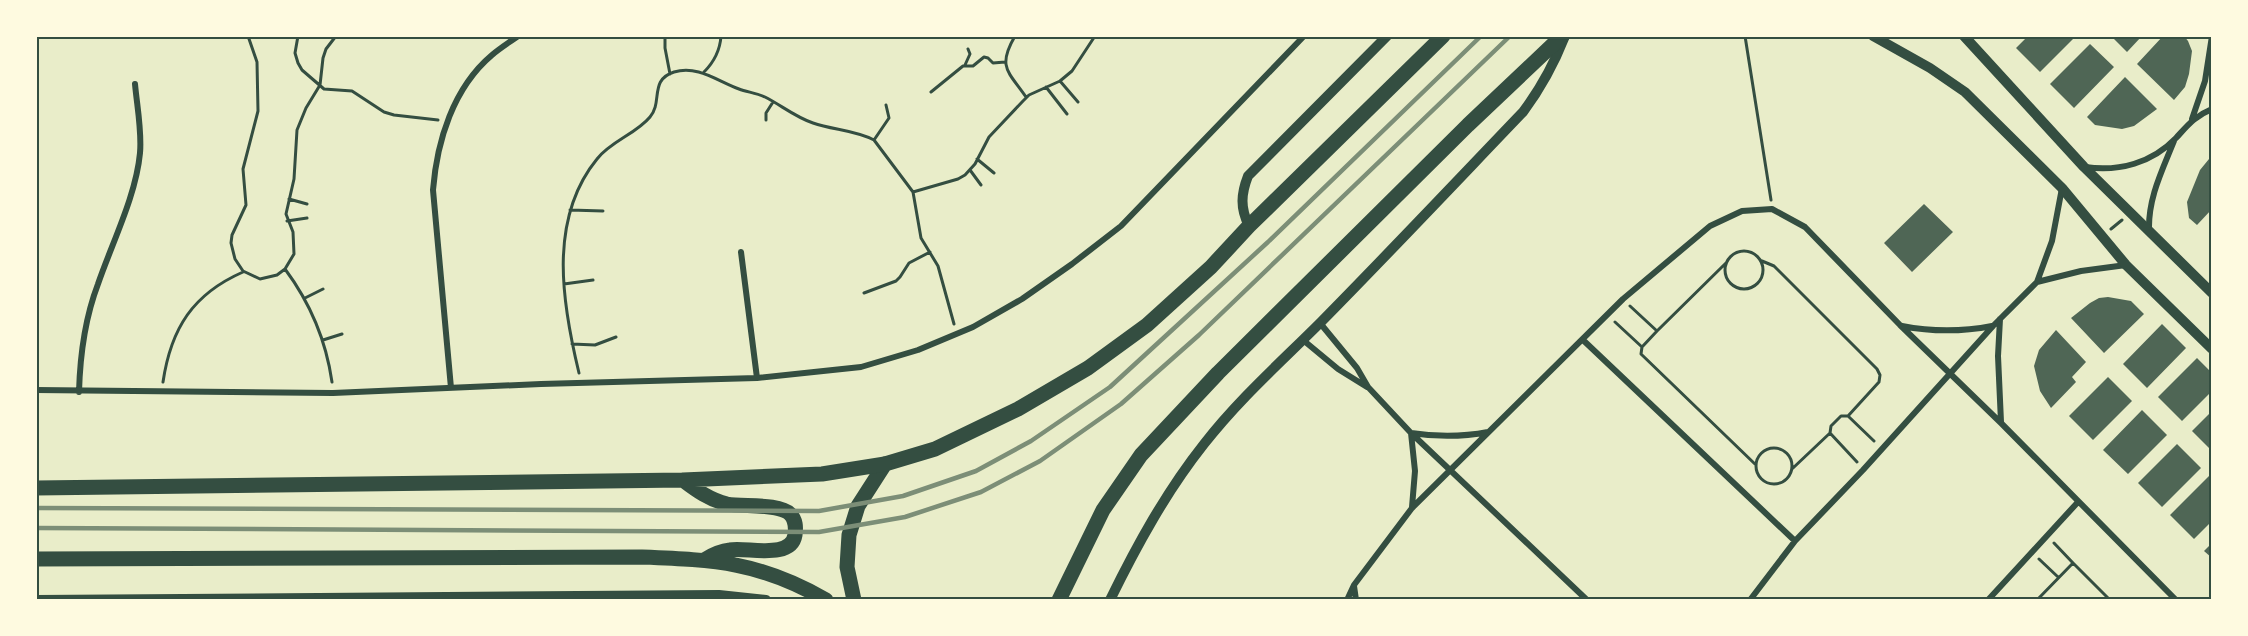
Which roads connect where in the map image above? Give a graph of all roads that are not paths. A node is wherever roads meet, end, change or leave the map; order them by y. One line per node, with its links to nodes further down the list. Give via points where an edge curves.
1 (519, 36): 31 (street, via 491,56 473,76 447,121 435,166 433,190)
2 (1304, 36): 29 (street, via 1121,226 1022,299 973,327 918,350 861,367)
3 (1387, 36): 15 (street, via 1248,176 1242,202)
4 (1443, 36): 15 (main road)
5 (1563, 36): 22 (street, via 1556,61 1523,112); 51 (main road, via 1268,323 1148,447 1103,510)
6 (1873, 36): 14 (street, via 1965,92)
7 (1964, 36): 13 (street)
8 (2212, 36): 11 (street, via 2205,81)
9 (135, 84): 33 (street, via 140,151 136,176 89,313)
10 (2212, 109): 11 (street)
11 (2192, 120): 12 (street)
12 (2175, 139): 13 (street, via 2159,152 2124,167); 16 (street, via 2153,195)
13 (2084, 167): 16 (street)
14 (2062, 188): 18 (street); 19 (street, via 2052,241)
15 (1249, 226): 37 (main road, via 1178,299 1088,368 959,439)
16 (2149, 232): 20 (street)
17 (741, 252): 29 (street)
18 (2126, 265): 19 (street); 27 (street)
19 (2037, 282): 21 (street)
20 (2212, 293)
21 (2000, 318): 24 (street); 34 (street)
22 (1320, 323): 25 (street); 30 (street, via 1358,368)
23 (1900, 325): 24 (street, via 1946,332); 26 (street, via 1805,226 1772,208 1742,211 1710,226 1623,299); 28 (street)
24 (1993, 326): 28 (street)
25 (1303, 340): 30 (street); 52 (street, via 1238,403 1203,445 1137,546)
26 (1583, 340): 35 (street); 43 (street)
27 (2212, 349)
28 (1950, 373): 34 (street); 43 (street)
29 (756, 378): 31 (street)
30 (1368, 387): 36 (street)
31 (451, 388): 33 (street, via 333,393)
32 (36, 390): 33 (street)
33 (79, 392)
34 (2001, 423): 41 (street)
35 (1489, 432): 36 (street, via 1466,436); 38 (street)
36 (1411, 434): 38 (street); 42 (street, via 1415,471)
37 (885, 464): 39 (main road, via 822,474); 50 (main road, via 858,506 849,535 847,567)
38 (1451, 470): 42 (street); 55 (street)
39 (683, 480): 40 (main road); 45 (main road, via 725,503 778,508 790,514 796,526 795,539 786,549 732,549)
40 (36, 488)
41 (2078, 502): 57 (street); 58 (street)
42 (1412, 508): 46 (street)
43 (1795, 541): 56 (street)
44 (36, 559): 45 (main road)
45 (704, 560): 49 (main road, via 762,570)
46 (1354, 585): 53 (street); 54 (street)
47 (36, 600): 48 (street, via 720,595)
48 (766, 600)
49 (826, 600)
50 (854, 600)
51 (1059, 600)
52 (1110, 600)
53 (1347, 600)
54 (1356, 600)
55 (1587, 600)
56 (1750, 600)
57 (1988, 600)
58 (2176, 600)

